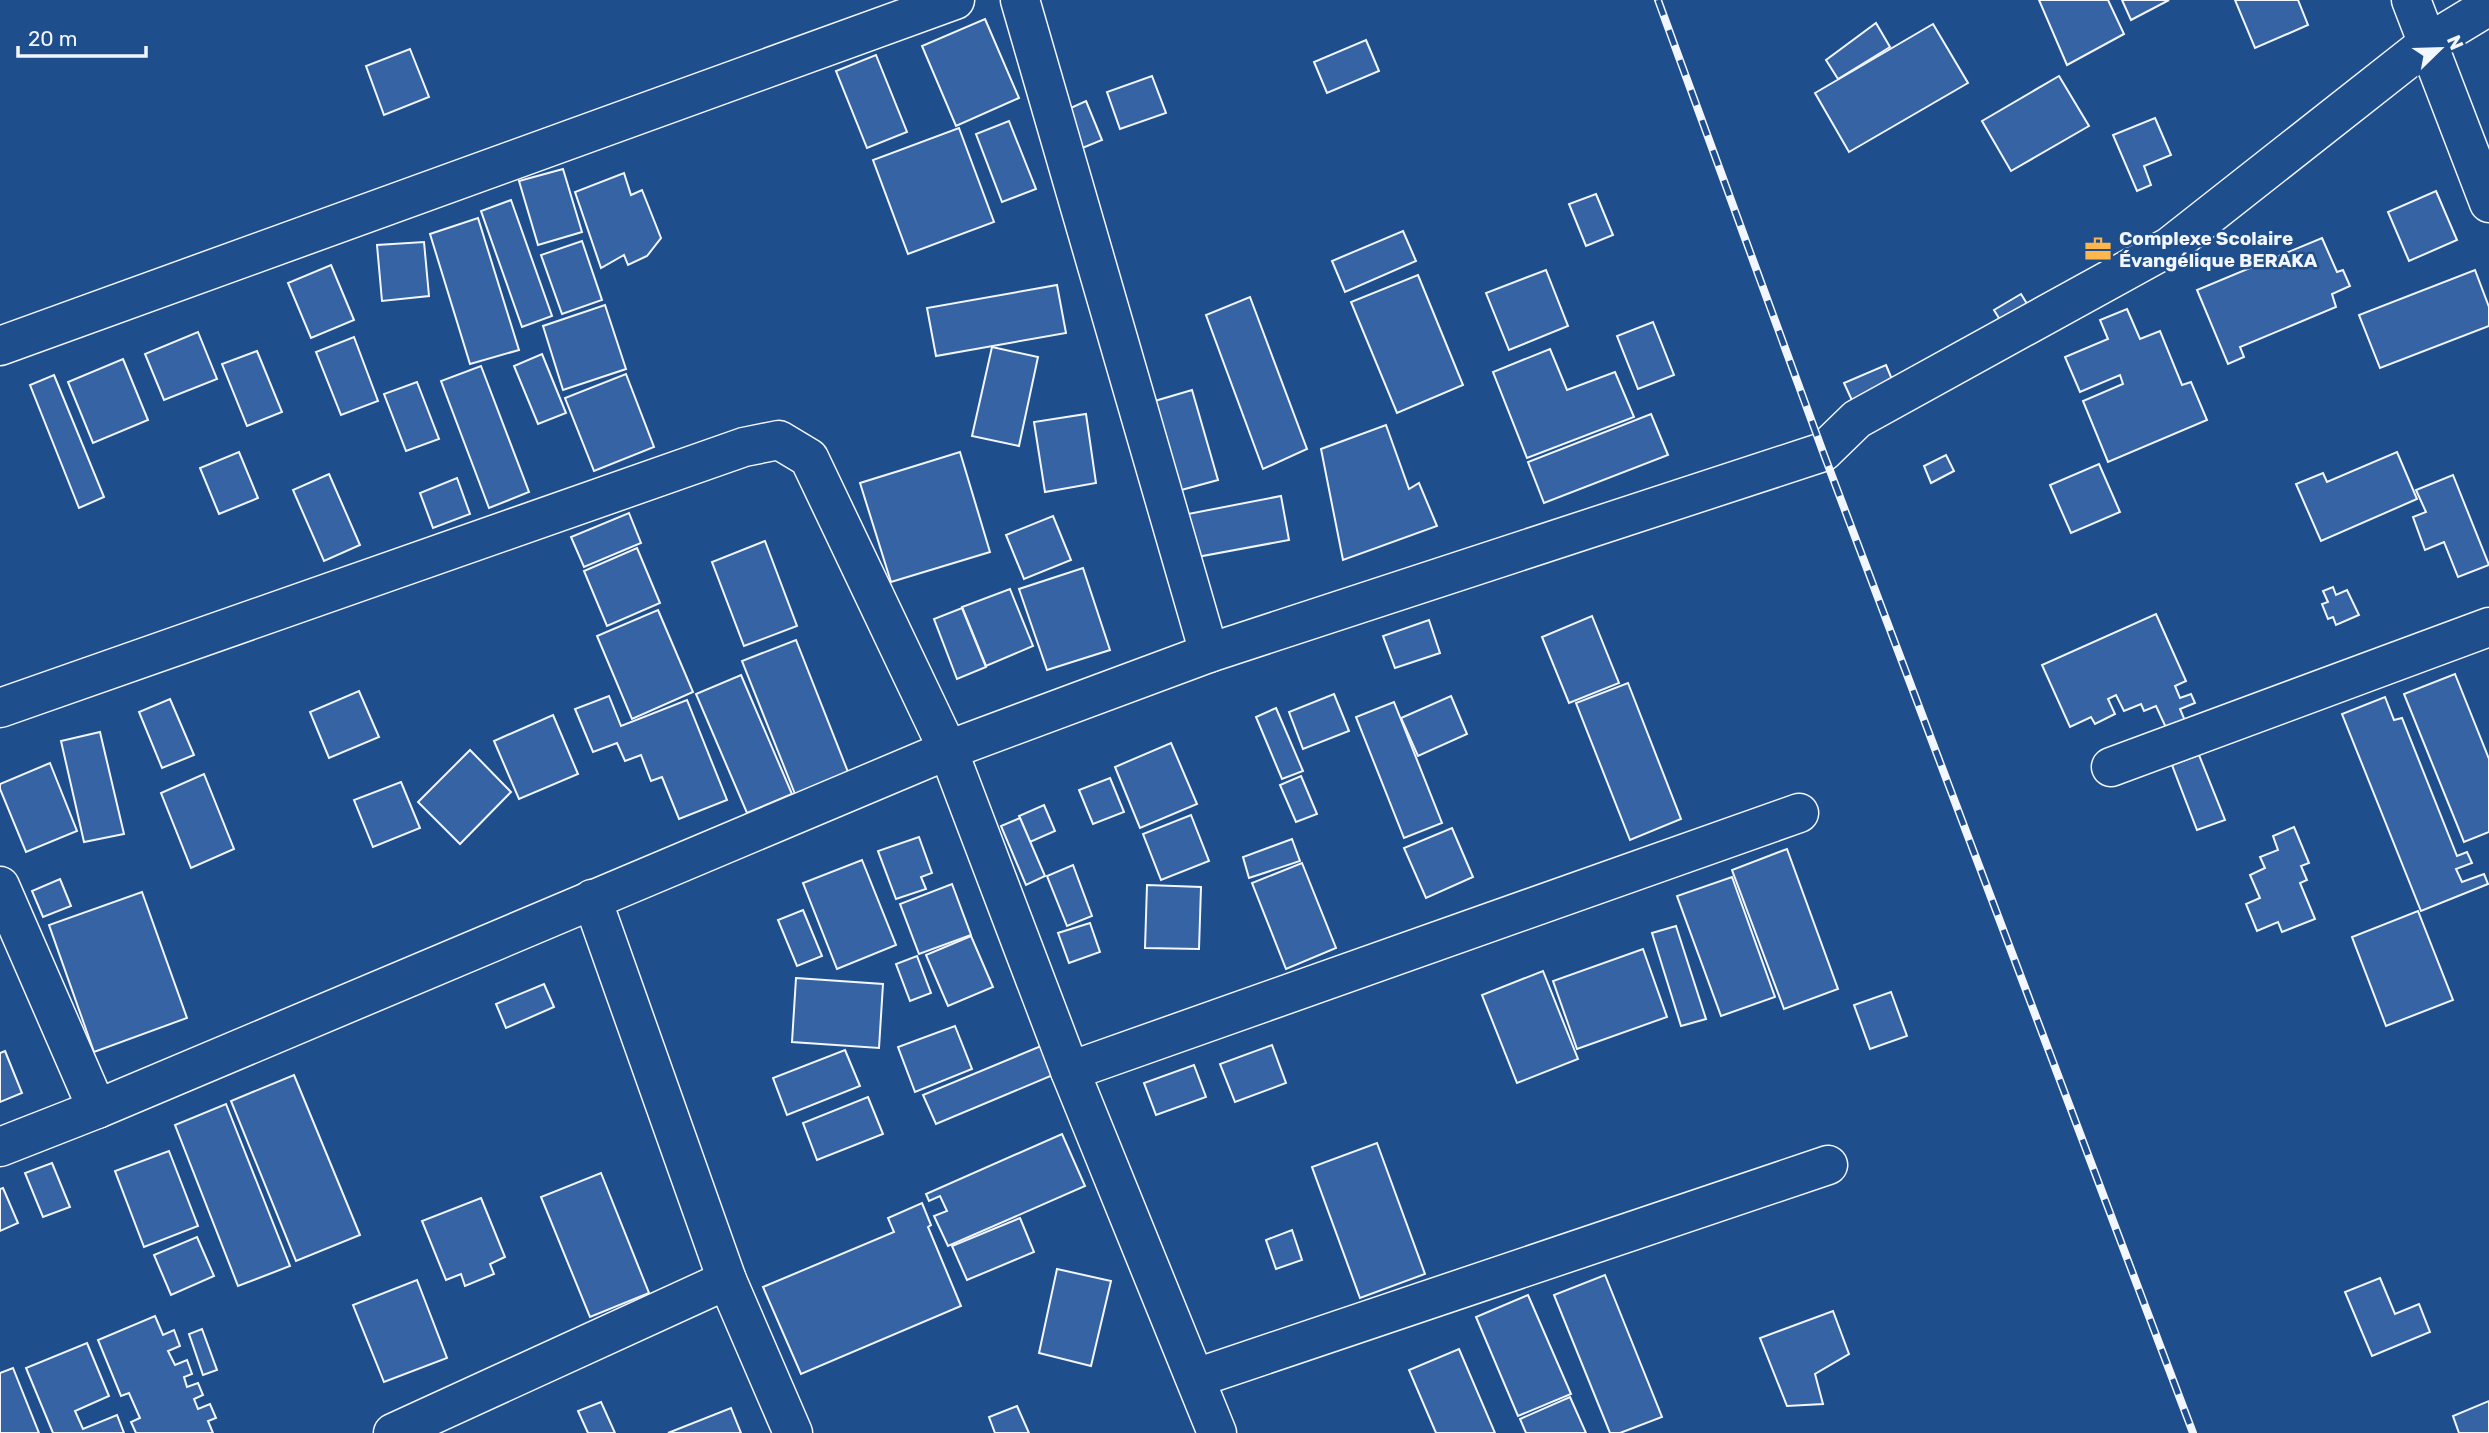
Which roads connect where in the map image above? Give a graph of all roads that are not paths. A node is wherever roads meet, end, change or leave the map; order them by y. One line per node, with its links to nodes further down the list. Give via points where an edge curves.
1 (955, 0): 7 (street)
2 (1020, 0): 9 (street)
3 (2411, 0): 5 (street)
4 (2489, 6): 5 (street)
5 (2428, 43): 6 (street); 9 (street, via 2169,247 1857,419 1823,452)
6 (2489, 204)
7 (0, 346)
8 (2489, 627): 12 (street)
9 (1209, 653): 11 (street)
10 (0, 708): 11 (street, via 744,447 779,440 809,458)
11 (948, 750): 15 (street); 16 (street)
12 (2111, 767)
13 (1799, 813): 16 (street)
14 (0, 886): 17 (street)
15 (592, 899): 17 (street); 20 (street)
16 (1070, 1071): 21 (street)
17 (97, 1109): 18 (street)
18 (0, 1147)
19 (1828, 1165): 21 (street)
20 (727, 1280): 22 (street); 23 (street)
21 (1196, 1378): 24 (street)
22 (395, 1433)
23 (793, 1433)
24 (1217, 1433)

